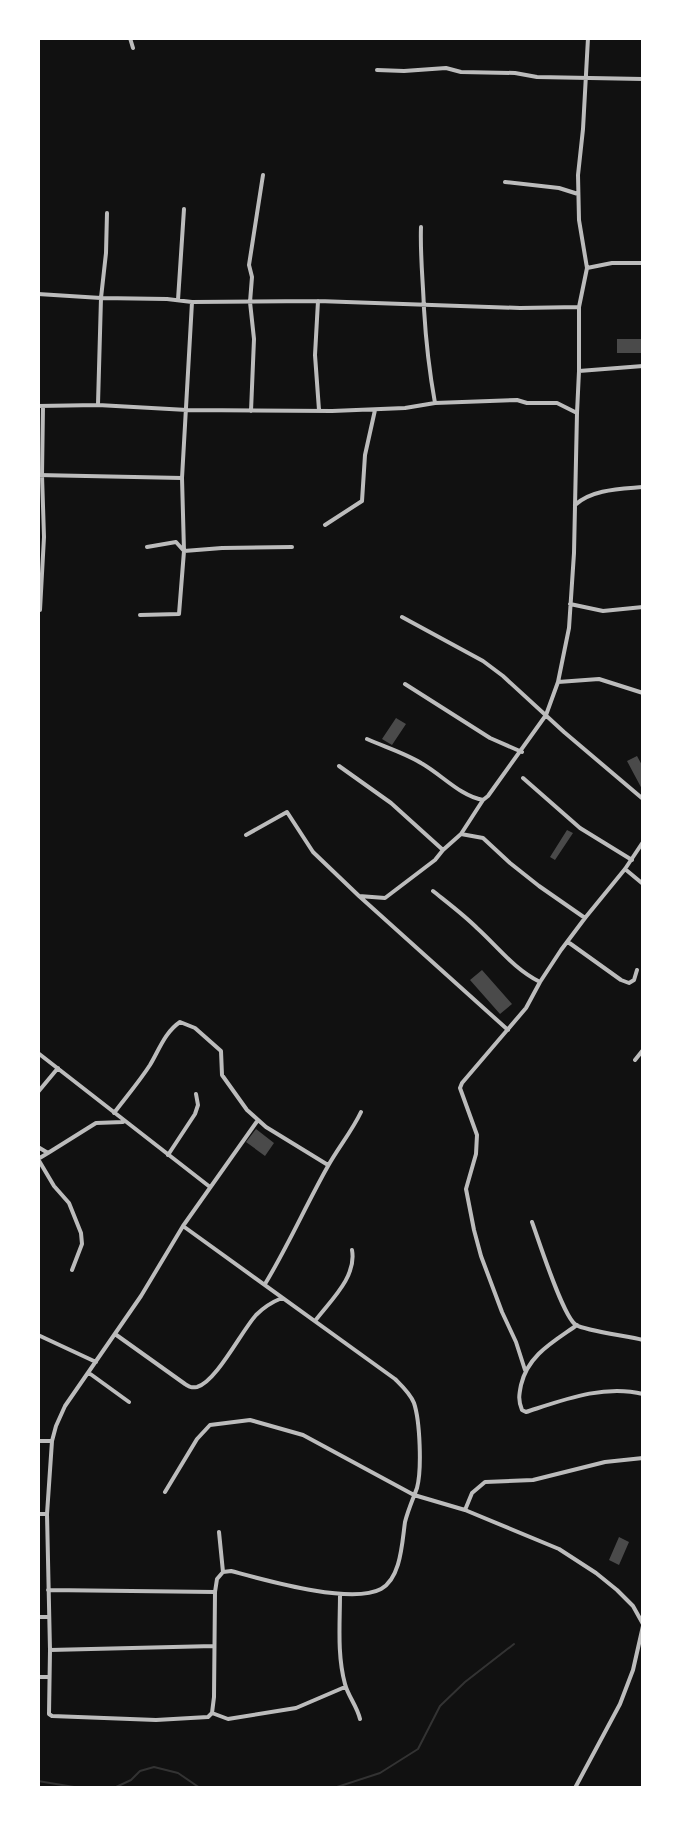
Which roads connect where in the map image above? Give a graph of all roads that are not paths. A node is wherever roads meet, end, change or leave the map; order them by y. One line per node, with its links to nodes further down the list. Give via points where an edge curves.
1 (130, 38): 3 (street)
2 (588, 38): 5 (street)
3 (133, 48)
4 (377, 70): 5 (street, via 446,68)
5 (585, 77): 6 (street); 9 (street)
6 (643, 79)
7 (263, 175): 20 (street, via 249,265)
8 (505, 182): 9 (street)
9 (578, 194): 14 (street)
10 (184, 209): 17 (street)
11 (107, 213): 16 (street)
12 (421, 227): 21 (street)
13 (643, 263): 14 (street)
14 (587, 268): 22 (street)
15 (38, 294): 16 (street)
16 (101, 298): 17 (street); 26 (street)
17 (178, 300): 19 (street)
18 (318, 301): 20 (street); 21 (street); 29 (street)
19 (192, 302): 20 (street); 28 (street)
20 (250, 302): 31 (street)
21 (424, 304): 22 (street); 25 (street)
22 (579, 307): 24 (street)
23 (643, 366): 24 (street)
24 (579, 371): 32 (street)
25 (435, 403): 30 (street); 32 (street, via 517,400 557,403)
26 (98, 405): 27 (street); 28 (street)
27 (40, 406): 33 (street)
28 (187, 410): 31 (street); 34 (street)
29 (319, 410): 30 (street); 31 (street)
30 (375, 410): 37 (street, via 362,501)
31 (251, 411)
32 (577, 413): 36 (street)
33 (40, 475): 34 (street); 38 (street)
34 (182, 478): 41 (street)
35 (643, 487): 36 (street, via 597,493)
36 (575, 505): 42 (street)
37 (325, 525)
38 (41, 538): 44 (street)
39 (147, 547): 41 (street, via 176,542)
40 (292, 547): 41 (street)
41 (184, 551): 45 (street, via 179,614)
42 (570, 604): 43 (street, via 603,611); 47 (street)
43 (643, 607)
44 (38, 610)
45 (140, 615)
46 (402, 617): 50 (street, via 483,661)
47 (558, 682): 49 (street, via 599,679); 50 (street)
48 (405, 684): 52 (street)
49 (643, 693)
50 (546, 715): 52 (street); 55 (street)
51 (367, 739): 56 (street, via 419,761)
52 (522, 752): 56 (street)
53 (339, 766): 60 (street)
54 (523, 778): 61 (street, via 580,828)
55 (643, 799)
56 (483, 800): 57 (street)
57 (461, 834): 60 (street); 66 (street, via 483,838)
58 (246, 835): 65 (street, via 287,812 313,852)
59 (643, 842): 61 (street)
60 (443, 850): 65 (street, via 385,898)
61 (632, 860): 62 (street)
62 (625, 869): 63 (street); 66 (street)
63 (643, 884)
64 (433, 891): 69 (street)
65 (359, 896): 70 (street)
66 (585, 918): 67 (street)
67 (568, 942): 68 (street, via 621,980 634,980); 69 (street)
68 (637, 970)
69 (540, 982): 70 (street)
70 (508, 1030): 98 (street, via 460,1088 477,1135 466,1189 474,1230)
71 (643, 1050): 73 (street)
72 (38, 1053): 74 (street)
73 (635, 1060)
74 (58, 1068): 75 (street); 78 (street)
75 (38, 1092)
76 (196, 1094): 83 (street, via 195,1114)
77 (361, 1112): 84 (street)
78 (114, 1113): 79 (street, via 180,1022 221,1051 222,1075); 80 (street)
79 (258, 1120): 84 (street); 85 (street)
80 (125, 1121): 82 (street, via 96,1123); 83 (street)
81 (38, 1147): 82 (street)
82 (48, 1153): 89 (street, via 38,1159 69,1203 82,1238)
83 (168, 1155): 85 (street)
84 (328, 1165): 90 (street)
85 (210, 1187): 87 (street)
86 (532, 1222): 93 (street, via 569,1317)
87 (183, 1226): 90 (street); 94 (street)
88 (352, 1250): 92 (street, via 349,1276)
89 (72, 1270)
90 (265, 1284): 91 (street)
91 (282, 1298): 92 (street); 94 (street, via 255,1316 217,1371 192,1388)
92 (315, 1321): 106 (street, via 407,1390 420,1443)
93 (577, 1325): 96 (street); 98 (street, via 542,1349)
94 (115, 1334): 97 (street)
95 (38, 1335): 97 (street)
96 (643, 1340)
97 (96, 1362): 99 (street)
98 (525, 1370): 100 (street, via 518,1399 526,1412 589,1393)
99 (89, 1373): 101 (street); 103 (street, via 65,1406)
100 (643, 1394)
101 (129, 1402)
102 (38, 1441): 103 (street)
103 (52, 1441): 109 (street)
104 (643, 1458): 107 (street, via 533,1480 485,1482 472,1493)
105 (165, 1492): 106 (street, via 210,1425 250,1420 303,1435)
106 (414, 1495): 107 (street); 114 (street, via 388,1584 379,1591)
107 (465, 1510): 117 (street, via 559,1549 617,1590)
108 (38, 1514): 109 (street)
109 (47, 1514): 112 (street)
110 (219, 1532): 111 (street)
111 (223, 1572): 113 (street); 114 (street)
112 (48, 1590): 113 (street); 116 (street)
113 (215, 1592): 118 (street)
114 (340, 1594): 122 (street)
115 (38, 1617): 116 (street)
116 (49, 1617): 119 (street)
117 (643, 1625): 125 (street, via 620,1704)
118 (214, 1646): 119 (street); 123 (street)
119 (50, 1650): 121 (street)
120 (38, 1677): 121 (street)
121 (49, 1677): 123 (street, via 52,1716 156,1720)
122 (345, 1687): 123 (street, via 296,1708 228,1719); 124 (street)
123 (212, 1713)
124 (360, 1719)
125 (575, 1788)

